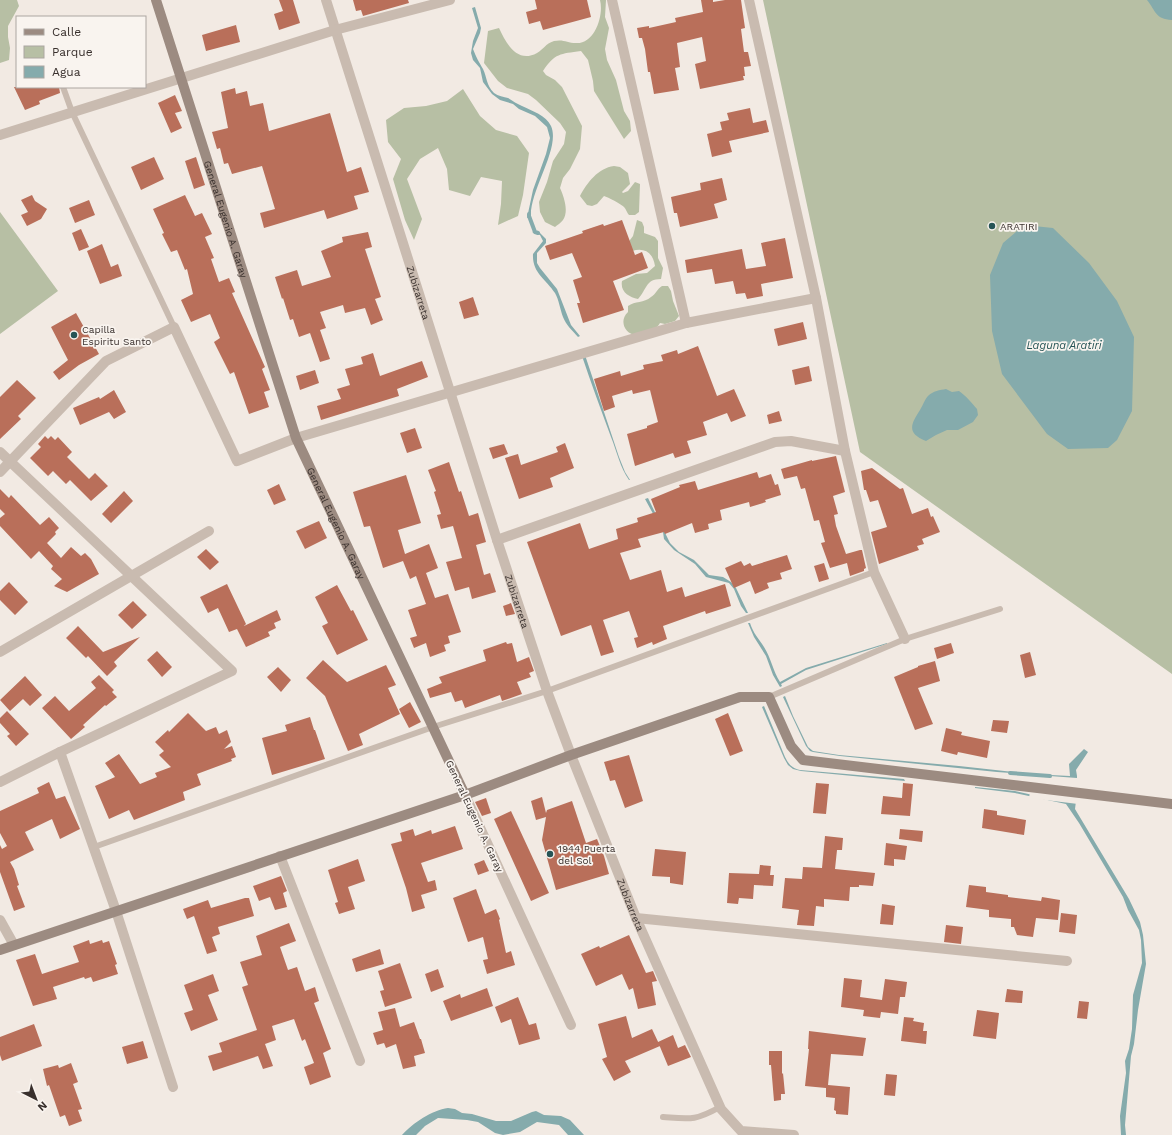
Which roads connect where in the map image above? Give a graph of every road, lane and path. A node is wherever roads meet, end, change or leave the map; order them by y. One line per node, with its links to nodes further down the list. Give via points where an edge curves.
1 (156, 0): 7 (street, General Eugenio A. Garay)
2 (326, 0): 6 (street, Zubizarreta)
3 (450, 0): 6 (street)
4 (612, 0): 12 (street)
5 (748, 0): 11 (street)
6 (335, 30): 7 (street); 14 (street, Zubizarreta)
7 (181, 78): 9 (street); 15 (street, General Eugenio A. Garay)
8 (63, 88): 9 (lane)
9 (72, 112): 10 (street); 13 (lane)
10 (0, 135)
11 (816, 298): 12 (street); 16 (street)
12 (686, 324): 14 (street)
13 (174, 327): 15 (street, via 237,461); 18 (street, via 106,361)
14 (451, 393): 15 (street); 21 (street, Zubizarreta)
15 (296, 438): 29 (street, General Eugenio A. Garay)
16 (845, 451): 21 (street, via 791,441 775,442); 22 (street)
17 (0, 452): 18 (street)
18 (9, 461): 19 (street); 23 (street)
19 (0, 472)
20 (209, 531): 23 (street)
21 (497, 540): 27 (street, Zubizarreta)
22 (874, 572): 25 (street); 27 (lane)
23 (131, 576): 26 (street); 30 (street, via 232,671)
24 (1000, 609): 25 (lane)
25 (905, 639): 28 (lane)
26 (0, 652)
27 (547, 691): 29 (lane); 31 (street, Zubizarreta)
28 (769, 697): 31 (street, via 740,697); 34 (street, via 790,746 803,760)
29 (434, 727): 33 (street, General Eugenio A. Garay); 35 (lane)
30 (60, 752): 32 (street); 35 (street)
31 (571, 755): 33 (street); 38 (street, Zubizarreta)
32 (0, 782)
33 (465, 795): 36 (street); 43 (street, General Eugenio A. Garay)
34 (1172, 804)
35 (94, 847): 37 (street)
36 (280, 856): 37 (street); 44 (street)
37 (116, 911): 40 (street); 45 (street)
38 (636, 918): 42 (street); 46 (street, Zubizarreta)
39 (0, 920): 40 (street)
40 (14, 945): 41 (street)
41 (0, 950)
42 (1067, 961)
43 (572, 1025)
44 (360, 1061)
45 (173, 1087)
46 (720, 1107): 47 (lane, via 694,1119); 48 (street, Zubizarreta)
47 (663, 1117)
48 (742, 1133): 49 (street, Zubizarreta)
49 (794, 1135)

